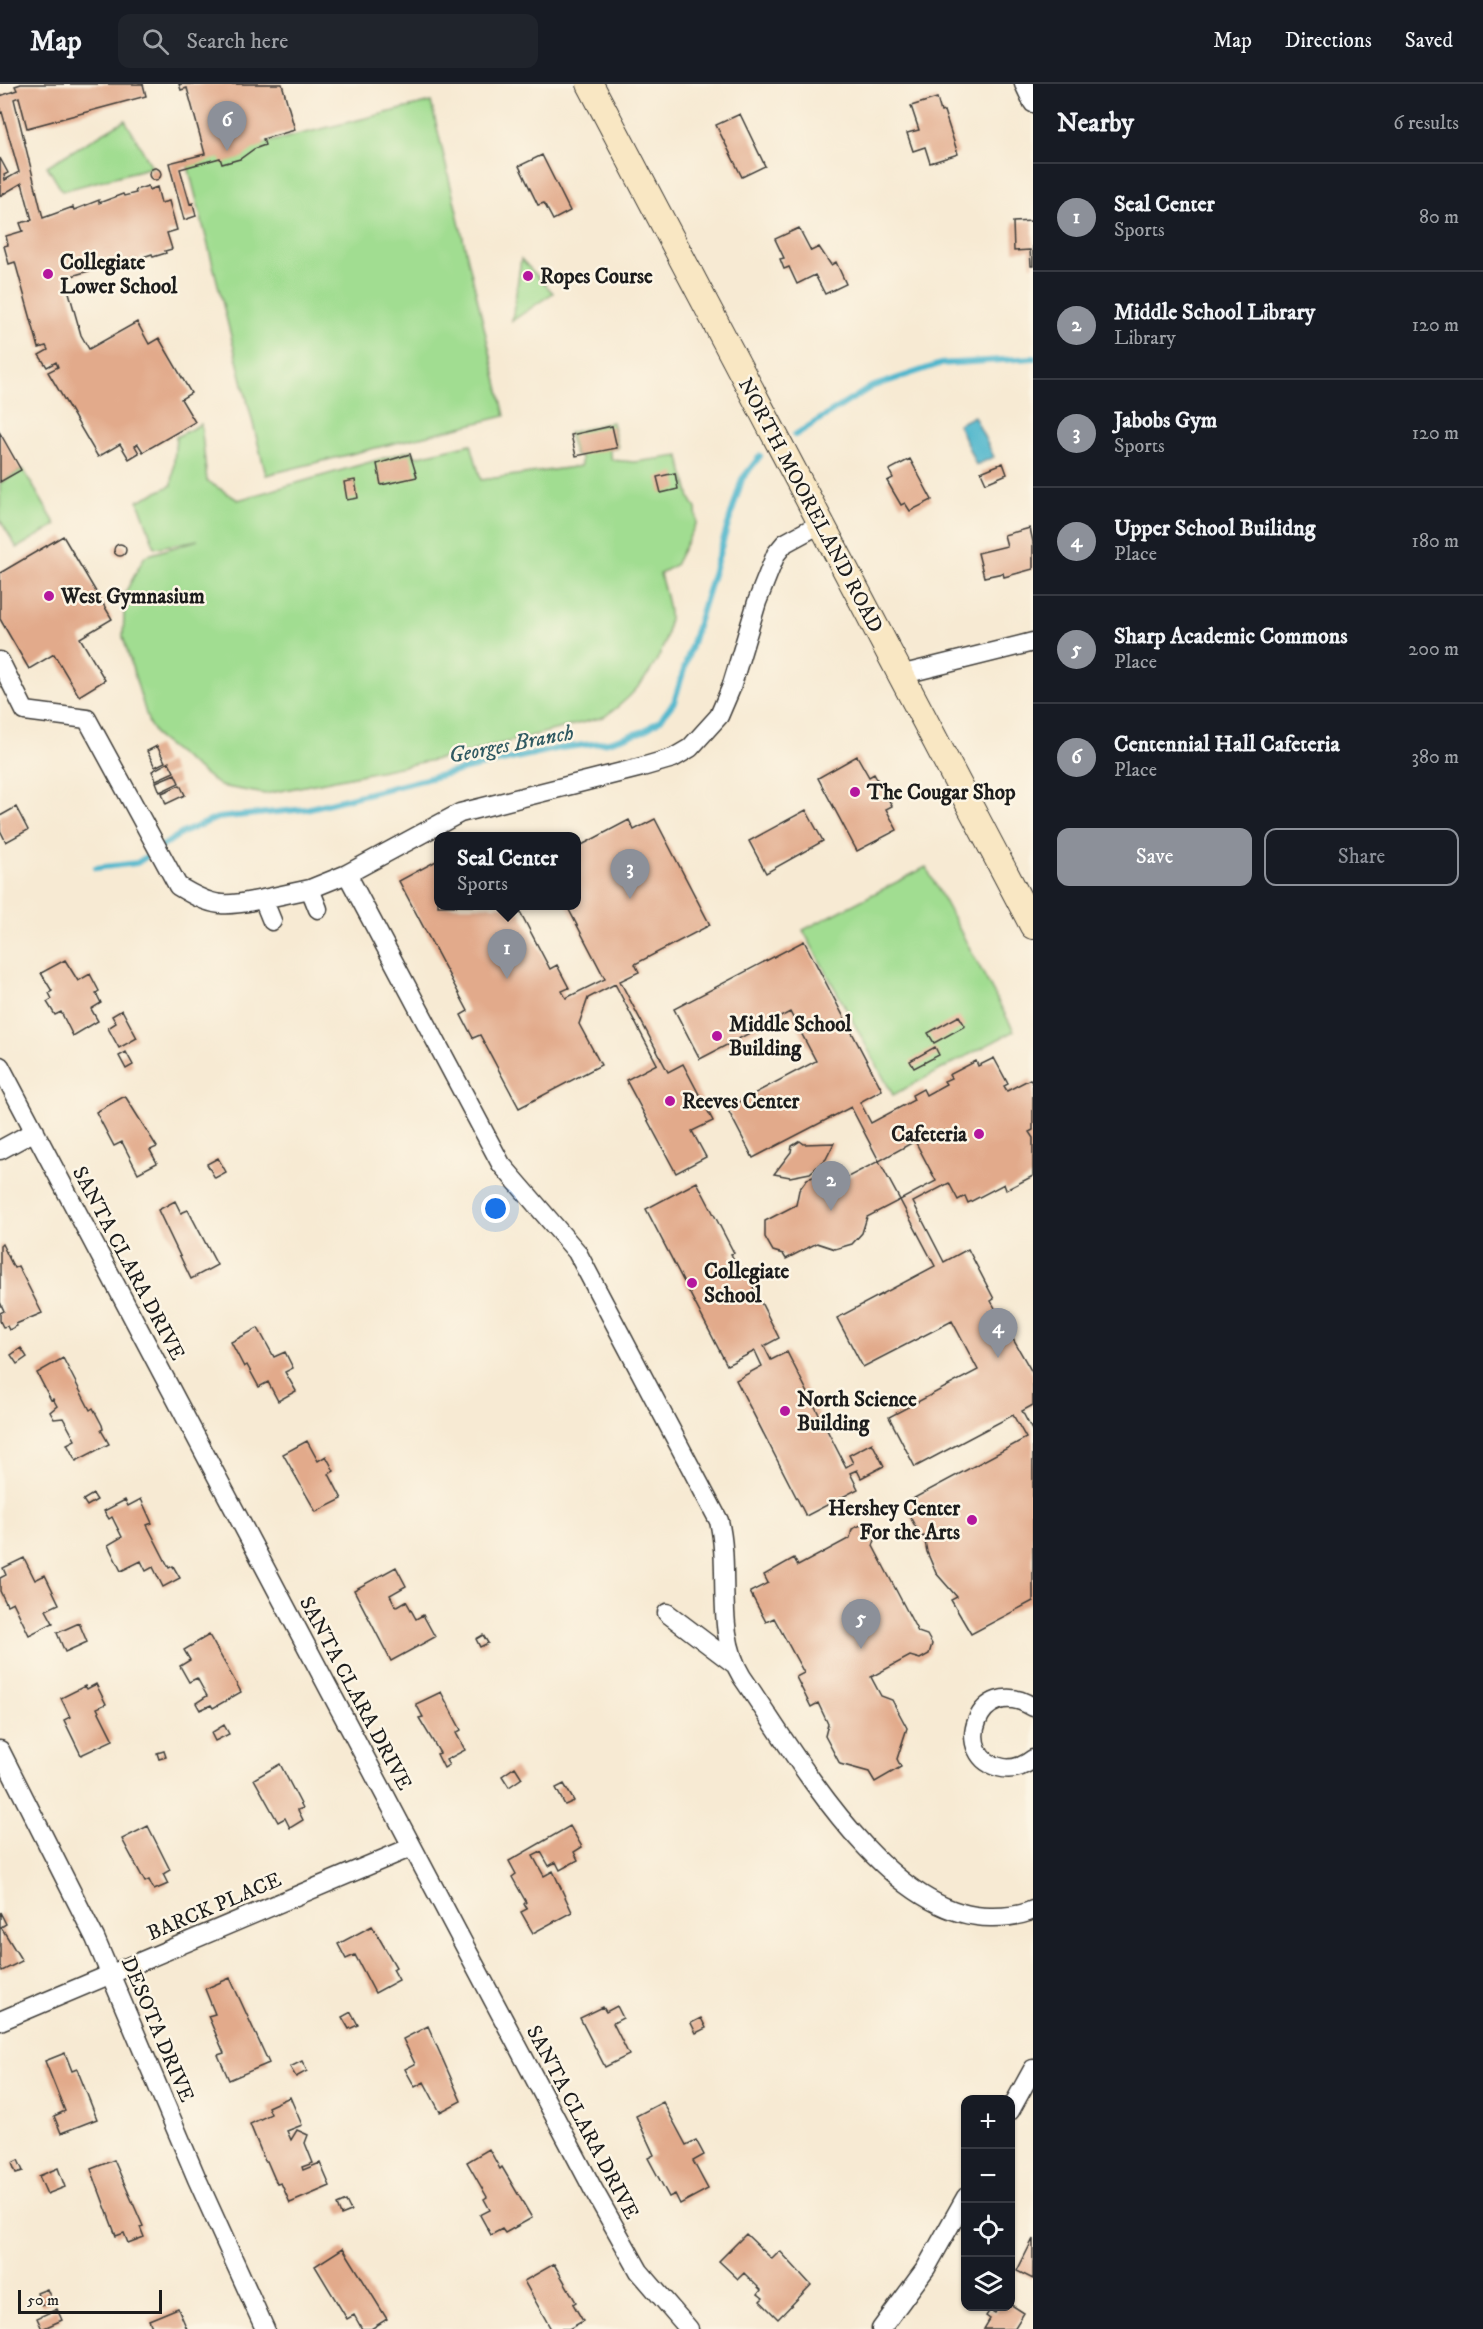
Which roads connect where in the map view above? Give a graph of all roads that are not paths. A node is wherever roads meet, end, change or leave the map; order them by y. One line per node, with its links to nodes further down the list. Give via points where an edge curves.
1 (590, 84): 4 (street, NORTH MOORELAND ROAD)
2 (1024, 84): 3 (street)
3 (1033, 103)
4 (820, 524): 7 (street, NORTH MOORELAND ROAD); 8 (street, via 785,543 776,554 731,688 718,716 690,748 673,758 642,767 460,813)
5 (1033, 642): 7 (street)
6 (0, 661): 10 (street, via 25,711 87,718 178,886 205,903 231,905)
7 (900, 675): 13 (street, NORTH MOORELAND ROAD)
8 (347, 874): 9 (street); 18 (street, via 501,1164 577,1252 719,1521 728,1644)
9 (310, 889): 10 (street); 11 (street)
10 (263, 899): 12 (street)
11 (318, 909)
12 (272, 921)
13 (1033, 926)
14 (0, 1066): 15 (street, SANTA CLARA DRIVE)
15 (35, 1131): 16 (street); 24 (street, SANTA CLARA DRIVE)
16 (0, 1150)
17 (667, 1613): 18 (street)
18 (733, 1663): 25 (street, via 844,1823 893,1873 933,1901 974,1916 1014,1916)
19 (1033, 1689): 20 (street)
20 (1013, 1698): 21 (street); 23 (street, via 985,1708 978,1716 974,1736 982,1756 989,1762 1008,1769)
21 (1033, 1707)
22 (0, 1750): 26 (street, DESOTA DRIVE)
23 (1031, 1764)
24 (412, 1847): 26 (street, BARCK PLACE); 32 (street, SANTA CLARA DRIVE, via 639,2271)
25 (1033, 1910)
26 (111, 1974): 27 (street, BARCK PLACE); 31 (street, DESOTA DRIVE)
27 (0, 2021)
28 (1033, 2069): 29 (street)
29 (1015, 2103)
30 (963, 2203): 33 (street, via 926,2268)
31 (265, 2329)
32 (689, 2329)
33 (881, 2329)

